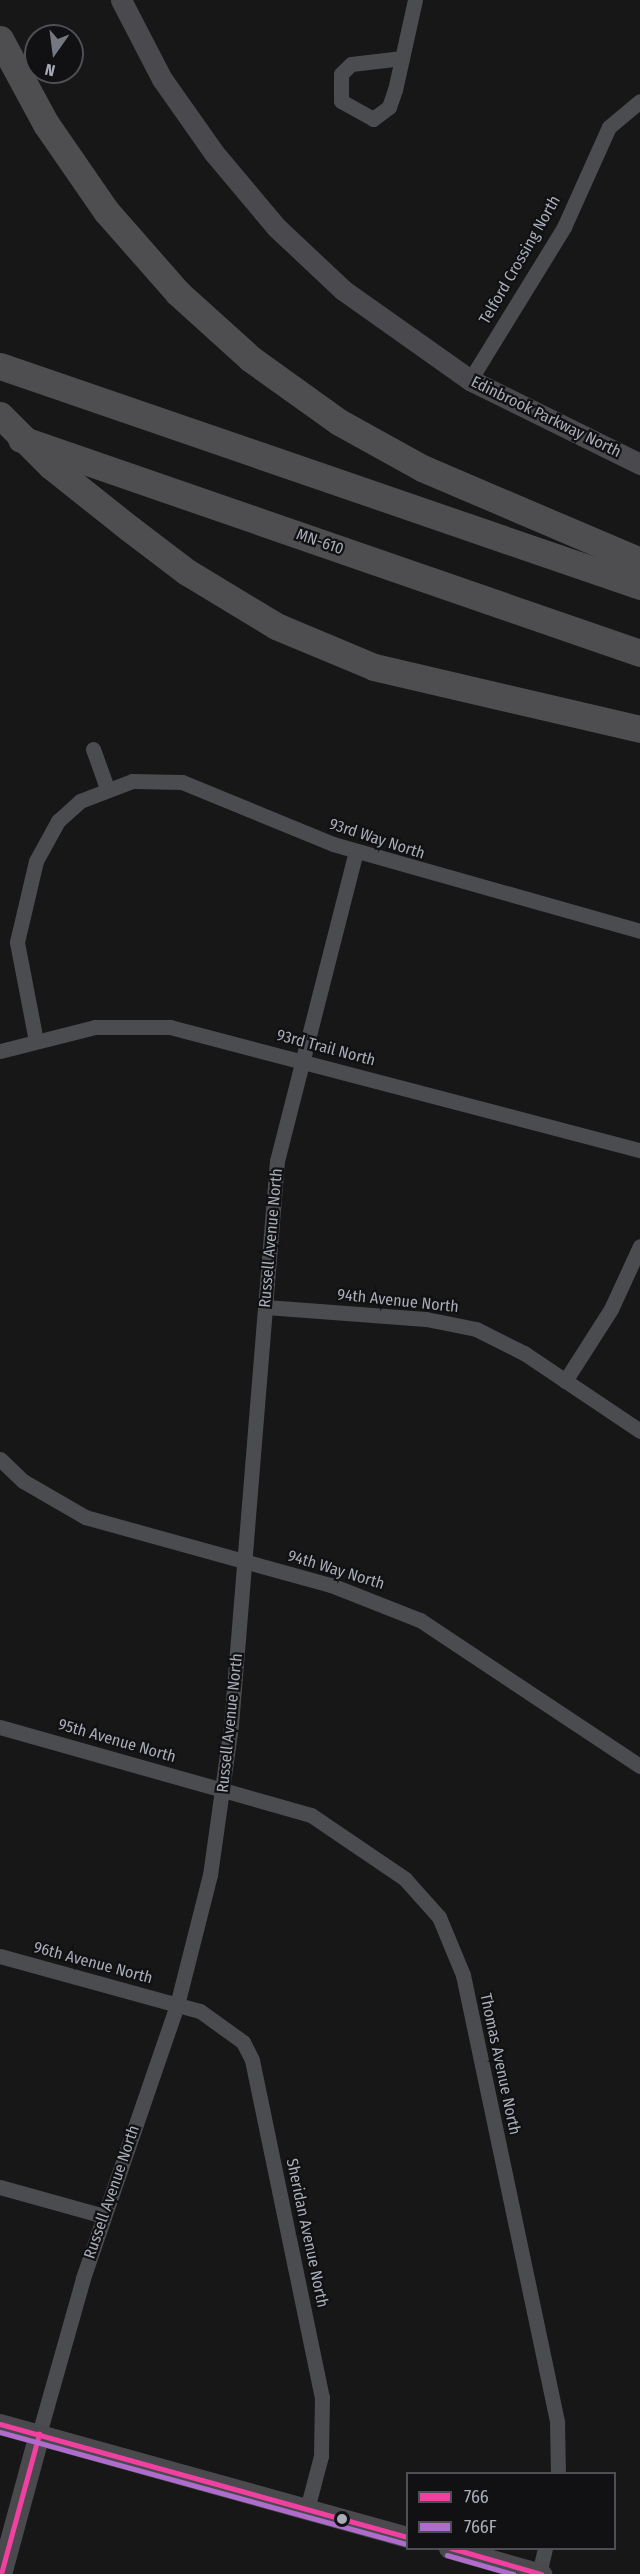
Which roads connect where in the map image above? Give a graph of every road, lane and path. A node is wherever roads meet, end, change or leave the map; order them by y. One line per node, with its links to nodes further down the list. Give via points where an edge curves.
1 (121, 0): 7 (street, Edinbrook Parkway North, via 187,117 276,227 379,319)
2 (415, 0): 4 (street)
3 (0, 39): 11 (highway, via 46,124 106,211 178,293 251,359 339,422 412,463)
4 (402, 58): 4 (street, via 351,64 341,74 341,101 361,117 382,115)
5 (640, 101): 7 (street, Telford Crossing North, via 609,127 564,227)
6 (0, 366): 12 (highway)
7 (470, 380): 10 (street, Edinbrook Parkway North)
8 (0, 415): 14 (highway, bridge, via 51,466 129,528 188,572 276,626 374,667)
9 (0, 431): 13 (highway, MN-610)
10 (640, 464)
11 (640, 561)
12 (640, 586)
13 (640, 653)
14 (640, 729)
15 (93, 749): 16 (street)
16 (107, 788): 17 (street, 93rd Way North, via 154,779 182,782); 19 (street, 93rd Way North, via 80,801 58,821 36,861 17,942)
17 (356, 851): 18 (street, 93rd Way North); 21 (street, Russell Avenue North)
18 (640, 931)
19 (36, 1041): 20 (street, 93rd Trail North); 21 (street, 93rd Trail North, via 95,1026 151,1026)
20 (0, 1051)
21 (299, 1060): 22 (street, 93rd Trail North); 24 (street, Russell Avenue North, via 278,1161)
22 (640, 1150)
23 (640, 1246): 25 (street, via 611,1309)
24 (266, 1307): 25 (street, 94th Avenue North, via 454,1323 502,1340); 28 (street, Russell Avenue North)
25 (565, 1381): 26 (street, 94th Avenue North)
26 (640, 1431)
27 (0, 1459): 28 (street, 94th Way North, via 23,1481 85,1517)
28 (244, 1562): 30 (street, 94th Way North, via 331,1585 420,1620); 31 (street, Russell Avenue North)
29 (0, 1727): 31 (street, 95th Avenue North)
30 (640, 1766)
31 (224, 1790): 33 (street, Russell Avenue North, via 210,1875); 38 (street, Thomas Avenue North, via 311,1815 338,1830 422,1894 454,1946 557,2422)
32 (0, 1956): 33 (street, 96th Avenue North)
33 (177, 2005): 35 (street, Russell Avenue North); 39 (street, Sheridan Avenue North, via 229,2028 252,2060 322,2397 321,2457)
34 (0, 2187): 35 (street)
35 (104, 2216): 37 (street, Russell Avenue North)
36 (0, 2424): 37 (street)
37 (39, 2434): 39 (street); 43 (street, Russell Avenue North)
38 (558, 2472)
39 (307, 2509): 40 (street)
40 (406, 2536)
41 (456, 2550): 44 (street)
42 (545, 2550): 44 (street)
43 (1, 2574)
44 (540, 2574)

